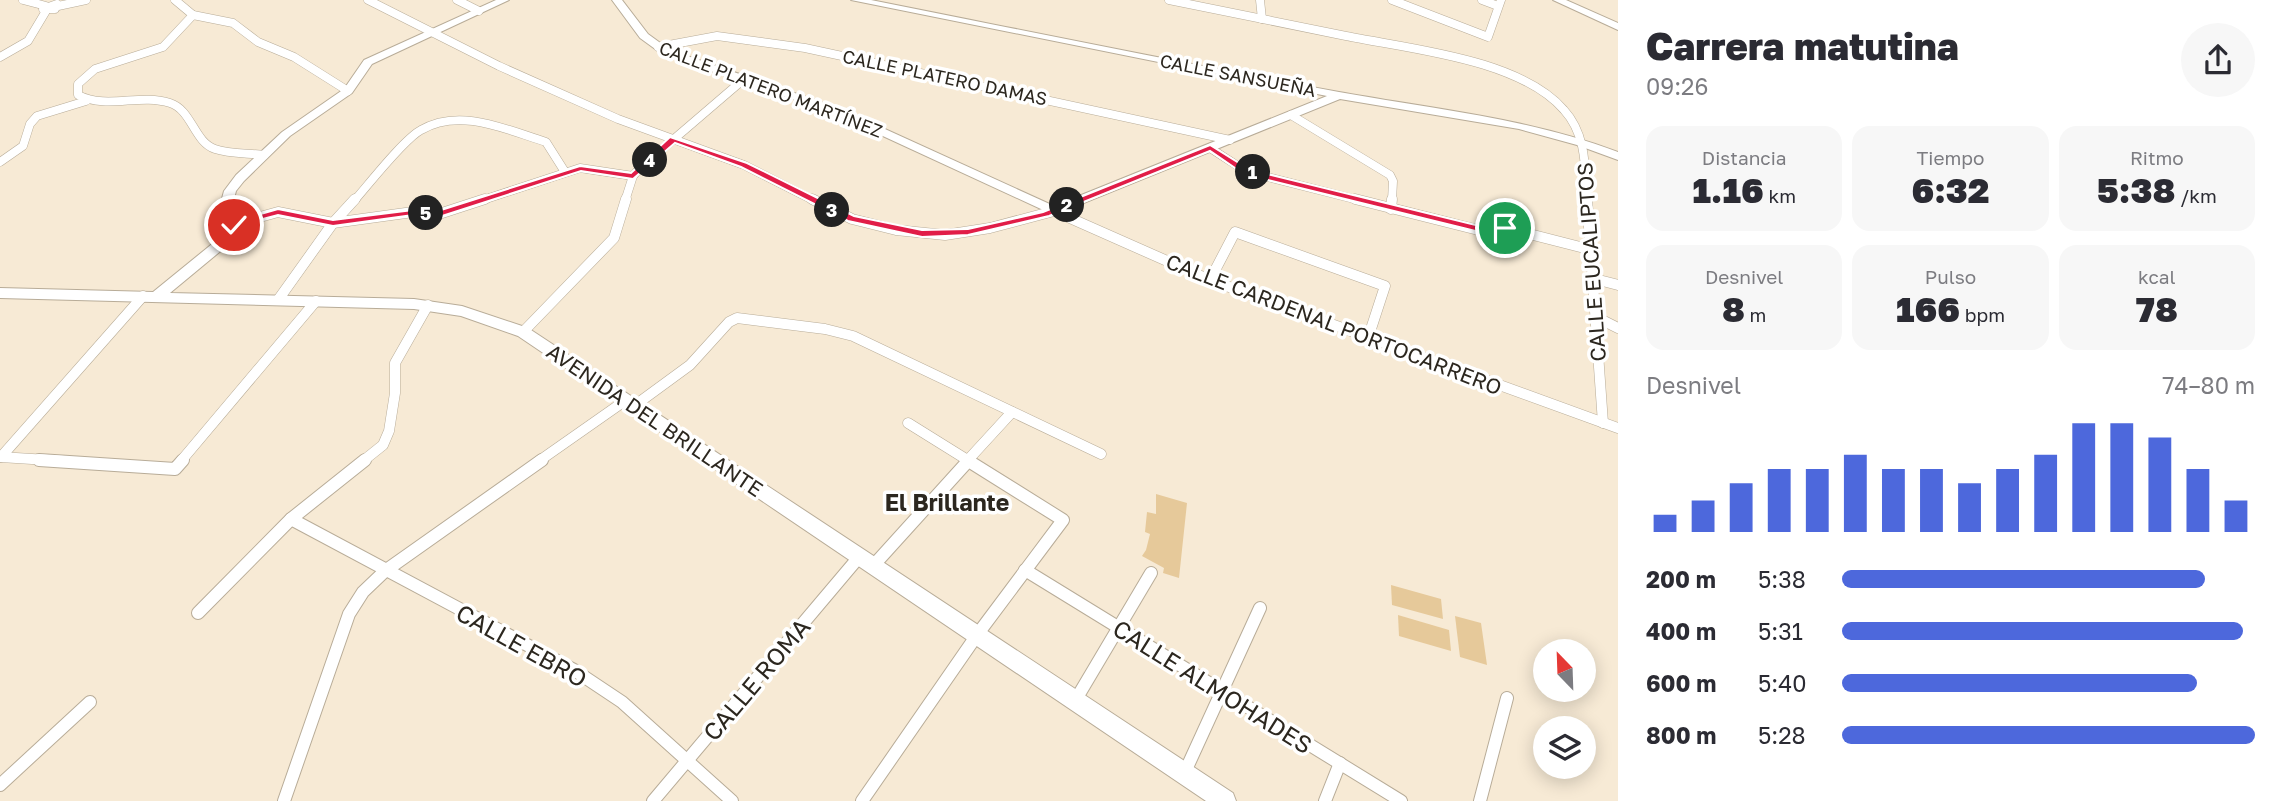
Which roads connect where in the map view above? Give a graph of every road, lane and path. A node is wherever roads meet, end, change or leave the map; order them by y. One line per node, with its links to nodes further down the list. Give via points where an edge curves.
1 (23, 0): 15 (street)
2 (86, 0): 15 (street)
3 (175, 0): 17 (street)
4 (368, 0): 20 (street)
5 (457, 0): 16 (street)
6 (504, 0): 16 (street)
7 (617, 0): 21 (street, CALLE PLATERO MARTÍNEZ)
8 (856, 0): 25 (street, CALLE SANSUEÑA)
9 (1169, 0): 18 (street)
10 (1260, 0): 18 (street)
11 (1392, 0): 14 (street, via 1488,37)
12 (1482, 0): 14 (street)
13 (1562, 1): 19 (street)
14 (1499, 3)
15 (46, 8): 22 (street, via 28,41)
16 (479, 12): 20 (street)
17 (193, 15): 24 (street, via 233,23 258,42 294,57); 26 (street, via 163,47 84,76 77,91)
18 (1262, 19): 30 (street, via 1505,72 1552,99 1574,123)
19 (1618, 27)
20 (430, 33): 24 (street, via 368,62); 28 (street, via 618,119)
21 (658, 47): 23 (street, CALLE PLATERO MARTÍNEZ); 29 (street, CALLE PLATERO DAMAS, via 717,36 804,48)
22 (0, 57)
23 (744, 79): 28 (street); 38 (street, CALLE PLATERO MARTÍNEZ, via 837,111)
24 (348, 91): 32 (street)
25 (1339, 95): 27 (street); 30 (street, CALLE SANSUEÑA, via 1520,126)
26 (86, 101): 32 (street, via 169,103 182,110 201,141 214,149); 34 (street, via 37,116 23,146)
27 (1291, 115): 29 (street); 37 (street, via 1390,175)
28 (673, 139): 36 (street); 38 (street, via 744,165 852,219 896,230 946,235)
29 (1230, 139): 31 (street)
30 (1581, 142): 33 (street, CALLE SANSUEÑA); 41 (street, CALLE EUCALIPTOS)
31 (1210, 148): 37 (street, via 1264,176); 38 (street)
32 (264, 155): 40 (street, via 230,191 226,206)
33 (1618, 156)
34 (0, 162)
35 (565, 172): 36 (street, via 580,168); 39 (street, via 454,211); 39 (street, via 546,142 461,118 439,120 418,131)
36 (633, 176): 52 (street, via 614,238)
37 (1391, 208): 41 (street)
38 (1054, 211): 43 (street, CALLE CARDENAL PORTOCARRERO)
39 (333, 223): 40 (street, via 278,212); 47 (street)
40 (235, 232): 46 (street)
41 (1592, 250): 42 (street, CALLE EUCALIPTOS)
42 (1595, 279): 44 (street); 50 (street, CALLE EUCALIPTOS)
43 (1210, 280): 53 (street, CALLE CARDENAL PORTOCARRERO); 53 (street, via 1235,232 1385,286)
44 (1618, 285)
45 (0, 293): 46 (street, AVENIDA DEL BRILLANTE)
46 (149, 297): 47 (street, AVENIDA DEL BRILLANTE); 60 (street)
47 (278, 300): 48 (street, AVENIDA DEL BRILLANTE)
48 (316, 301): 49 (street, AVENIDA DEL BRILLANTE); 60 (street, via 175,469)
49 (428, 305): 52 (street, AVENIDA DEL BRILLANTE, via 462,311); 62 (street, via 395,363 395,393 383,445)
50 (1596, 317): 51 (street); 57 (street, CALLE EUCALIPTOS)
51 (1618, 328)
52 (523, 332): 54 (street, AVENIDA DEL BRILLANTE)
53 (1368, 338): 57 (street, CALLE CARDENAL PORTOCARRERO)
54 (630, 403): 55 (street, via 690,365 737,318 853,336); 63 (street, AVENIDA DEL BRILLANTE); 65 (street)
55 (1012, 412): 59 (street); 61 (street, CALLE ROMA)
56 (908, 423): 61 (street)
57 (1603, 423): 58 (street, CALLE CARDENAL PORTOCARRERO)
58 (1618, 428)
59 (1101, 454)
60 (0, 457)
61 (968, 461): 63 (street, CALLE ROMA); 64 (street, via 1063,520)
62 (291, 519): 65 (street, CALLE EBRO); 68 (street)
63 (866, 561): 70 (street, AVENIDA DEL BRILLANTE); 75 (street, CALLE ROMA)
64 (1025, 570): 69 (street, CALLE ALMOHADES); 70 (street)
65 (385, 571): 75 (street, CALLE EBRO, via 574,670 622,702); 80 (street, via 349,614)
66 (1151, 573): 69 (street)
67 (1260, 608): 71 (street)
68 (198, 612)
69 (1118, 627): 71 (street, CALLE ALMOHADES); 73 (street)
70 (977, 635): 73 (street, AVENIDA DEL BRILLANTE); 83 (street)
71 (1222, 691): 76 (street, CALLE ALMOHADES); 77 (street)
72 (1507, 698): 87 (street)
73 (1075, 701): 77 (street, AVENIDA DEL BRILLANTE)
74 (89, 702): 78 (street)
75 (687, 762): 81 (street, CALLE ROMA); 82 (street, CALLE EBRO)
76 (1340, 763): 85 (street); 86 (street, CALLE ALMOHADES)
77 (1184, 774): 79 (street, AVENIDA DEL BRILLANTE)
78 (0, 785)
79 (1206, 796): 84 (street, AVENIDA DEL BRILLANTE)
80 (284, 801)
81 (653, 801)
82 (732, 801)
83 (862, 801)
84 (1225, 801)
85 (1325, 801)
86 (1401, 801)
87 (1480, 801)

